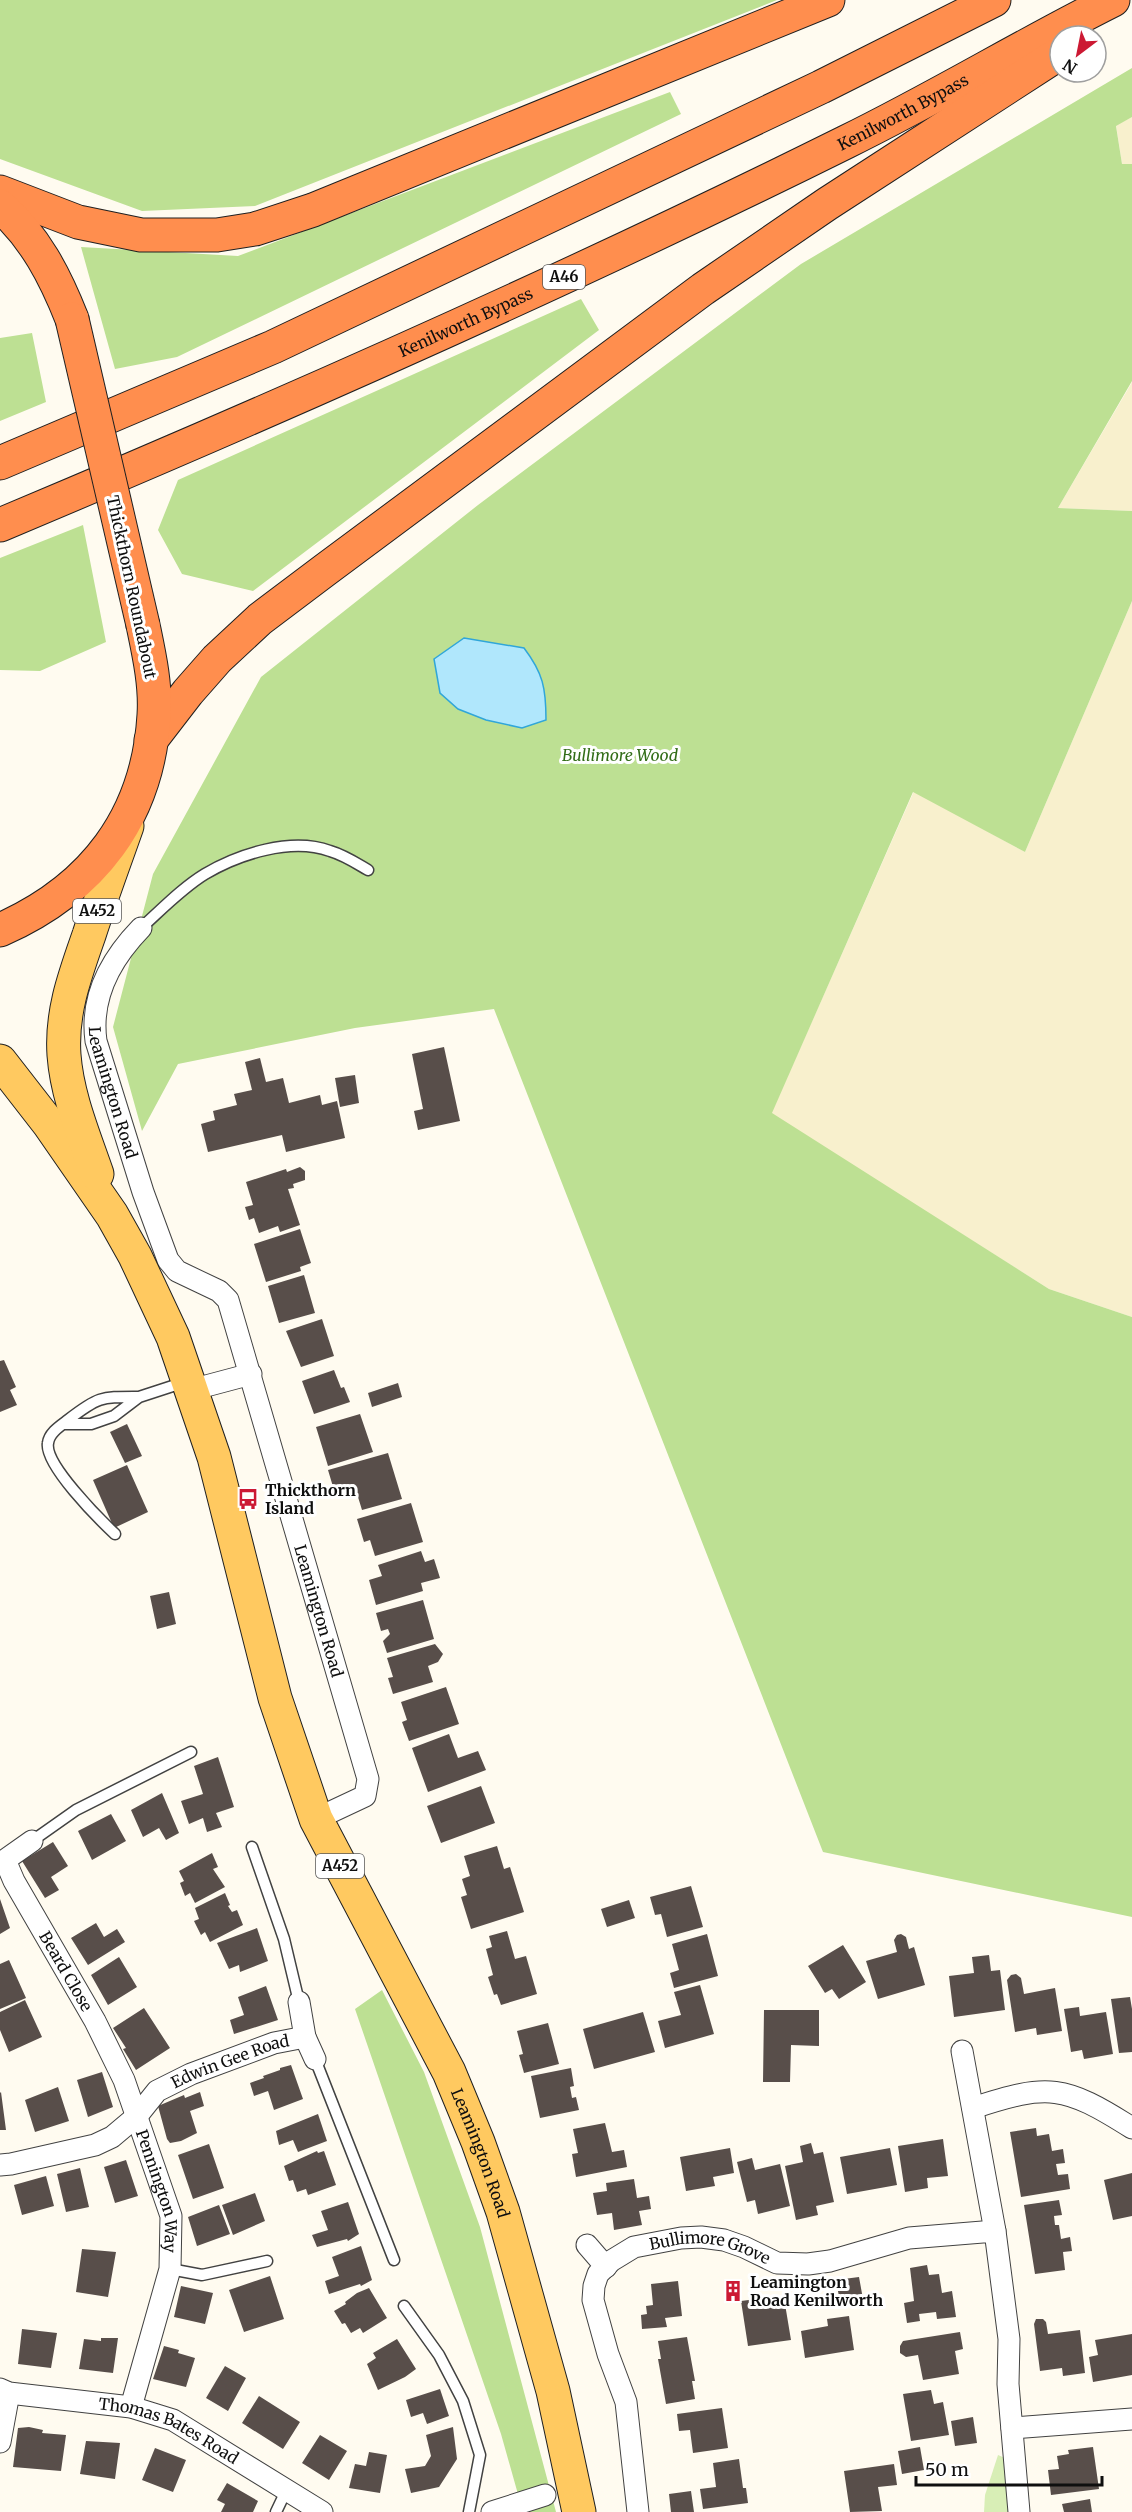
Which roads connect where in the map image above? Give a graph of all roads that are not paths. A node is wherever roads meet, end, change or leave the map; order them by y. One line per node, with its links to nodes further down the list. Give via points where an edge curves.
1 (828, 0): 7 (highway, via 313,210 255,229 217,235 141,235 78,222)
2 (994, 0): 9 (highway, via 821,87 273,348)
3 (1113, 0): 10 (highway, Kenilworth Bypass / A46, via 848,141 483,316)
4 (1132, 5): 5 (highway)
5 (1104, 24)
6 (1048, 61): 11 (highway, via 703,289 260,619 217,658)
7 (0, 192)
8 (0, 206): 11 (highway, Thickthorn Roundabout, bridge, via 37,246 72,320 143,625 153,684)
9 (0, 463)
10 (0, 525)
11 (151, 740): 12 (highway, Thickthorn Roundabout)
12 (133, 808): 15 (highway, Thickthorn Roundabout, via 98,861 68,890); 17 (main road, Leamington Road / A452, via 72,982 64,1025 64,1057 72,1098)
13 (368, 870): 14 (lane, Leamington Road, via 328,850 303,847 260,852 204,875)
14 (141, 928): 18 (street, Leamington Road, via 103,982 95,1005 96,1041 168,1260 177,1271 224,1294)
15 (0, 930)
16 (0, 1061): 17 (main road, Leamington Road / A452)
17 (112, 1215): 19 (main road, Leamington Road / A452, via 153,1294)
18 (251, 1374): 19 (street); 24 (street, Leamington Road, via 368,1779 365,1796)
19 (190, 1385): 20 (lane); 24 (main road, Leamington Road / A452, via 214,1457 275,1698)
20 (139, 1397): 21 (lane, via 99,1422); 21 (lane, via 104,1397)
21 (63, 1424): 22 (lane, via 47,1444 49,1456)
22 (115, 1534)
23 (191, 1752): 25 (lane, via 76,1810)
24 (316, 1819): 48 (main road, Leamington Road / A452, via 430,2034 475,2134 512,2238)
25 (32, 1841): 27 (street, Beard Close)
26 (252, 1847): 28 (lane, via 284,1939)
27 (3, 1862): 33 (street, Beard Close, via 95,2021)
28 (299, 2002): 29 (street, Edwin Gee Road)
29 (305, 2037): 31 (street); 33 (street, Edwin Gee Road, via 274,2043 191,2074 158,2091)
30 (962, 2051): 32 (street)
31 (315, 2059): 38 (lane)
32 (973, 2108): 34 (street, via 1016,2094 1051,2091 1092,2103); 36 (street)
33 (137, 2116): 35 (street, Edwin Gee Road, via 112,2137 95,2145); 41 (street, Pennington Way, via 171,2216)
34 (1132, 2128)
35 (0, 2165)
36 (995, 2231): 40 (street, Bullimore Grove, via 909,2238 830,2261 797,2265 777,2263 724,2241 681,2238 634,2247); 46 (street, via 1010,2339 1008,2384)
37 (587, 2245): 40 (street)
38 (394, 2260)
39 (267, 2261): 41 (lane, via 202,2275)
40 (606, 2266): 57 (street, Bullimore Grove, via 598,2274 594,2300 626,2402)
41 (170, 2270): 44 (street, Pennington Way)
42 (404, 2306): 53 (lane, via 439,2355 458,2391 480,2455)
43 (4, 2391): 44 (street, Thomas Bates Road); 47 (street)
44 (131, 2407): 49 (street, Thomas Bates Road, via 173,2420)
45 (1132, 2420): 46 (street)
46 (1012, 2428): 58 (street)
47 (0, 2440)
48 (567, 2455): 50 (street); 56 (main road, Leamington Road / A452)
49 (285, 2491): 51 (lane); 52 (street, Thomas Bates Road)
50 (544, 2495): 54 (street); 55 (street)
51 (276, 2512)
52 (322, 2512)
53 (469, 2512)
54 (492, 2512)
55 (573, 2512)
56 (579, 2512)
57 (638, 2512)
58 (1019, 2512)

